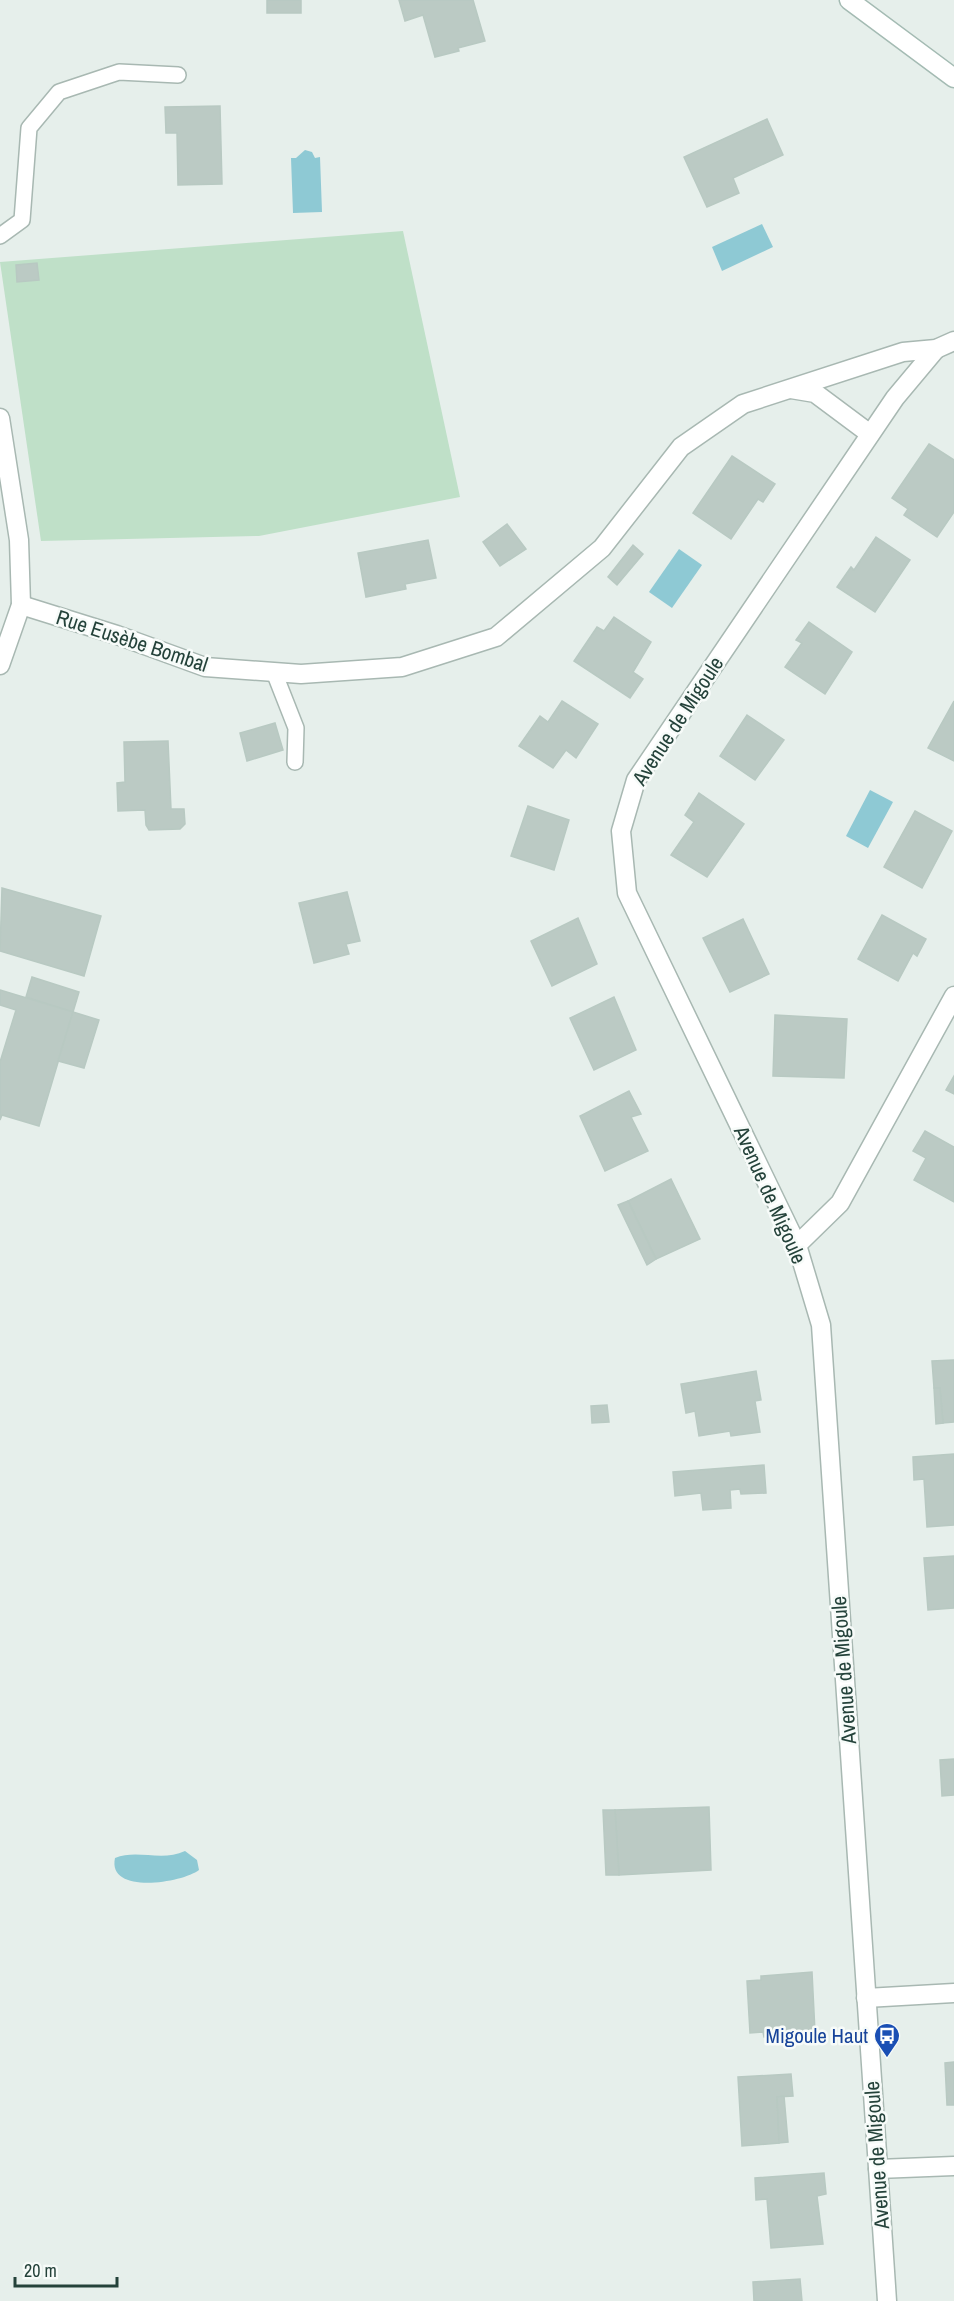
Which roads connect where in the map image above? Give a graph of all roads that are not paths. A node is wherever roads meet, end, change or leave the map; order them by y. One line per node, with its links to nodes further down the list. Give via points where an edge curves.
1 (849, 0): 3 (street)
2 (178, 75): 4 (lane, via 119,72 59,92 29,128 22,220)
3 (954, 78)
4 (0, 236)
5 (954, 340): 6 (street, Rue Eusèbe Bombal)
6 (936, 349): 7 (street, Rue Eusèbe Bombal, via 903,351); 9 (street, Avenue de Migoule)
7 (790, 388): 9 (street, via 815,393); 12 (street, Rue Eusèbe Bombal, via 743,404 681,447 602,548 496,637 402,667 302,674)
8 (0, 418): 10 (street, via 19,540)
9 (870, 434): 15 (street, Avenue de Migoule, via 636,780 621,831 627,893)
10 (21, 605): 11 (street); 12 (street, Rue Eusèbe Bombal, via 205,667)
11 (0, 665)
12 (274, 672): 13 (lane, via 296,728)
13 (295, 762)
14 (954, 996): 15 (street, via 840,1203)
15 (796, 1245): 17 (street, Avenue de Migoule, via 821,1325)
16 (954, 1993): 17 (street)
17 (866, 1998): 19 (street, Avenue de Migoule)
18 (954, 2166): 19 (street)
19 (878, 2169): 20 (street, Avenue de Migoule)
20 (887, 2301)

